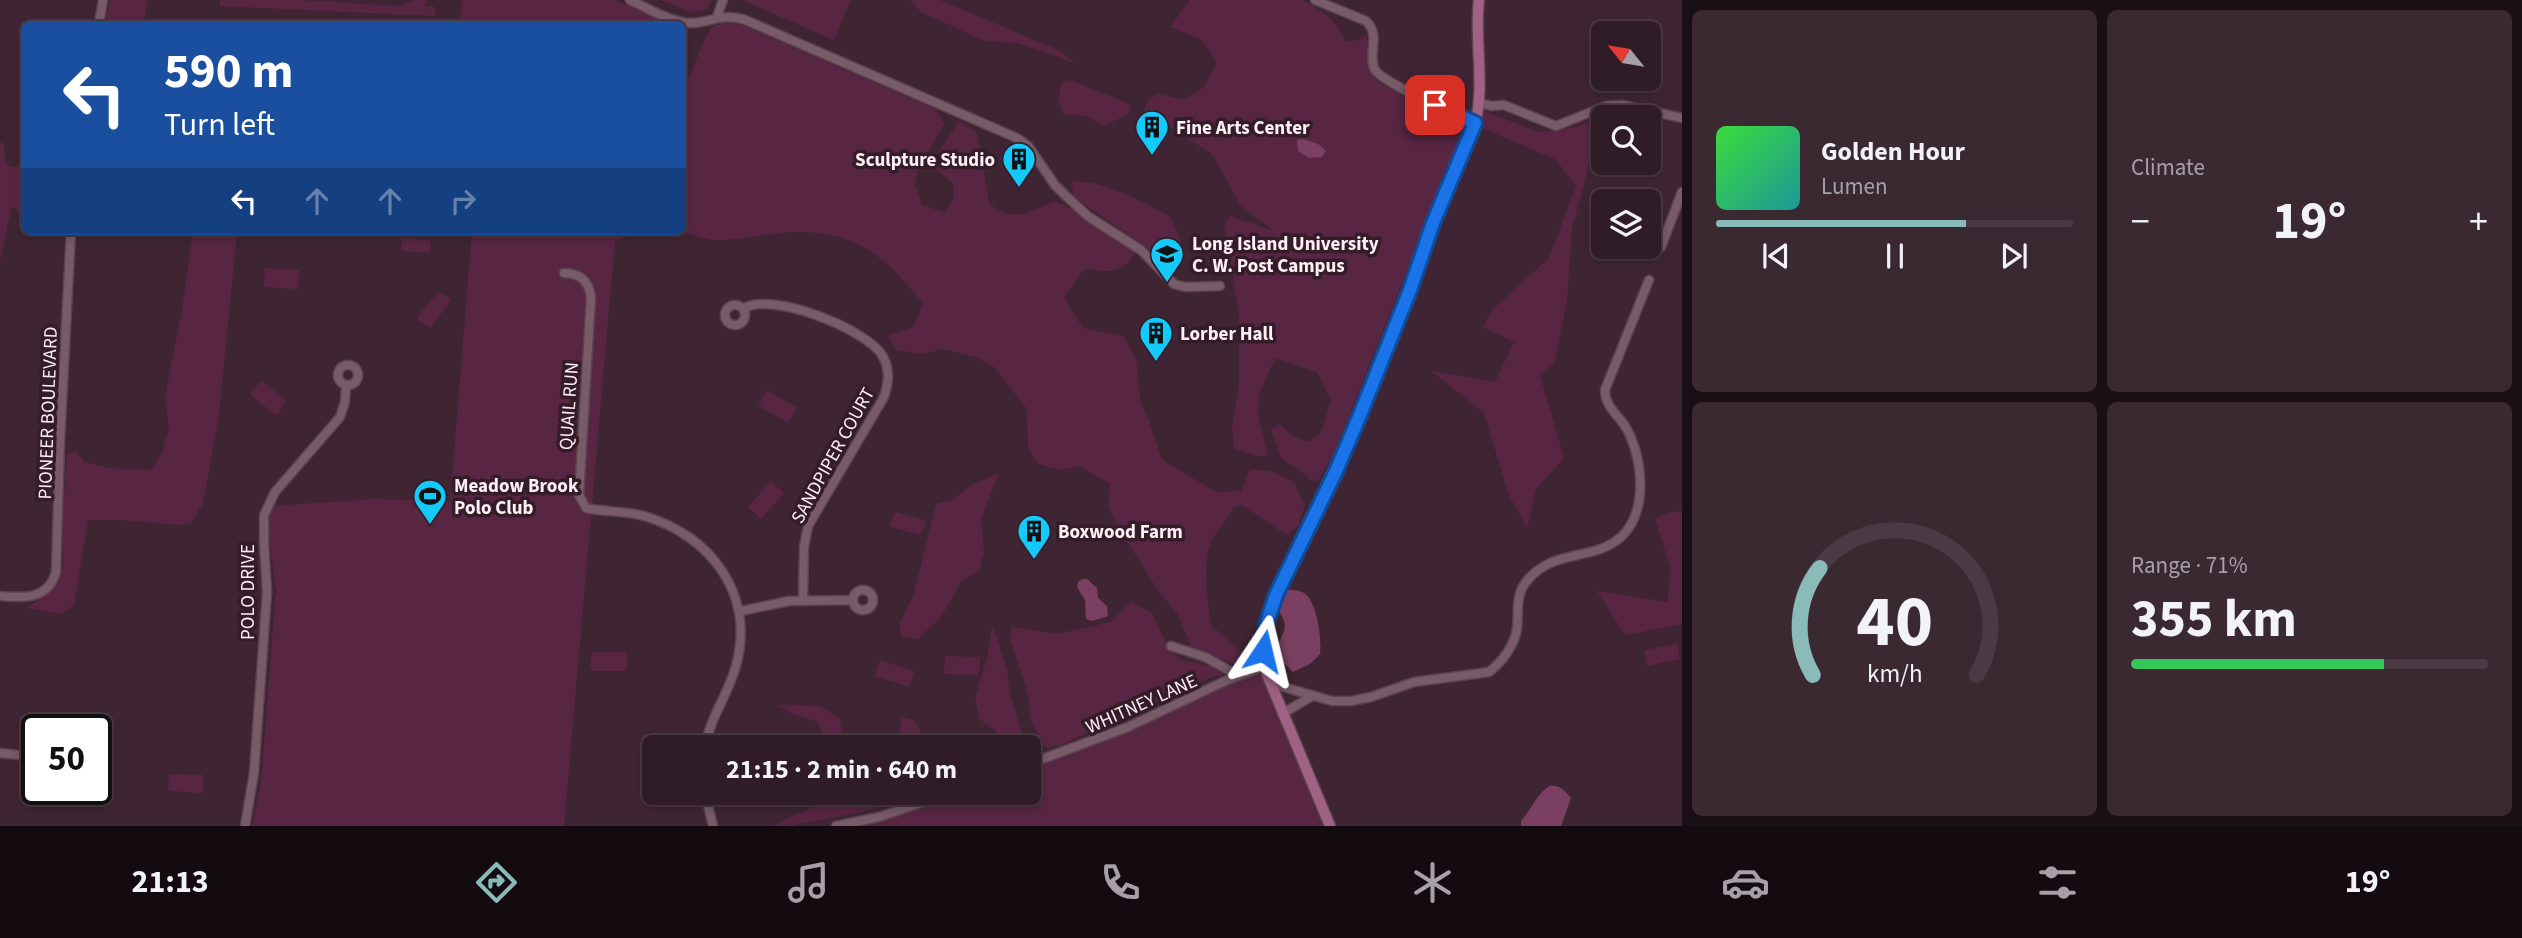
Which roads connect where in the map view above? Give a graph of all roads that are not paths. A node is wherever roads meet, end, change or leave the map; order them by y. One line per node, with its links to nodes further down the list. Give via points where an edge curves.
1 (103, 0): 7 (street)
2 (630, 0): 8 (street)
3 (723, 0): 6 (street)
4 (1315, 0): 12 (street, via 1371,26 1373,65 1380,76)
5 (1479, 0): 10 (main road)
6 (717, 17): 9 (street); 18 (street, via 743,19 1017,138 1028,145 1055,185 1089,217 1141,250 1174,284)
7 (100, 21)
8 (680, 21)
9 (686, 22)
10 (1478, 102): 11 (street, via 1504,105 1556,126 1606,106 1623,105); 12 (main road)
11 (1682, 118)
12 (1475, 123): 26 (main road, via 1360,415 1276,595 1266,625)
13 (1682, 192): 15 (street)
14 (71, 235): 21 (street, PIONEER BOULEVARD, via 56,572 51,584 34,597)
15 (1661, 247)
16 (564, 273): 24 (street, QUAIL RUN, via 586,281 590,297 579,495 586,508 642,516 688,536 715,560)
17 (1648, 280): 29 (street, via 1605,390 1638,462 1638,504 1626,531 1611,544 1554,560 1525,583 1512,643 1489,672 1414,682 1351,701)
18 (1220, 286)
19 (743, 309): 22 (street, SANDPIPER COURT, via 748,304 772,305 821,317 873,345 887,368 884,397 808,526)
20 (346, 386): 37 (street, POLO DRIVE, via 340,417 275,492 264,515 267,592 254,773)
21 (0, 596)
22 (803, 600): 23 (street); 24 (street)
23 (853, 600)
24 (741, 611): 31 (street, QUAIL RUN, via 737,662)
25 (1171, 646): 27 (street, via 1205,657)
26 (1264, 667): 27 (street, WHITNEY LANE); 28 (main road)
27 (1239, 676): 34 (street, WHITNEY LANE, via 1128,727)
28 (1270, 683): 29 (street); 30 (main road)
29 (1312, 696): 30 (street)
30 (1282, 714): 40 (main road)
31 (708, 735)
32 (0, 753): 33 (street)
33 (21, 755)
34 (1041, 760)
35 (708, 805): 38 (street)
36 (914, 805): 39 (street)
37 (245, 826)
38 (713, 826)
39 (836, 826)
40 (1330, 826)

